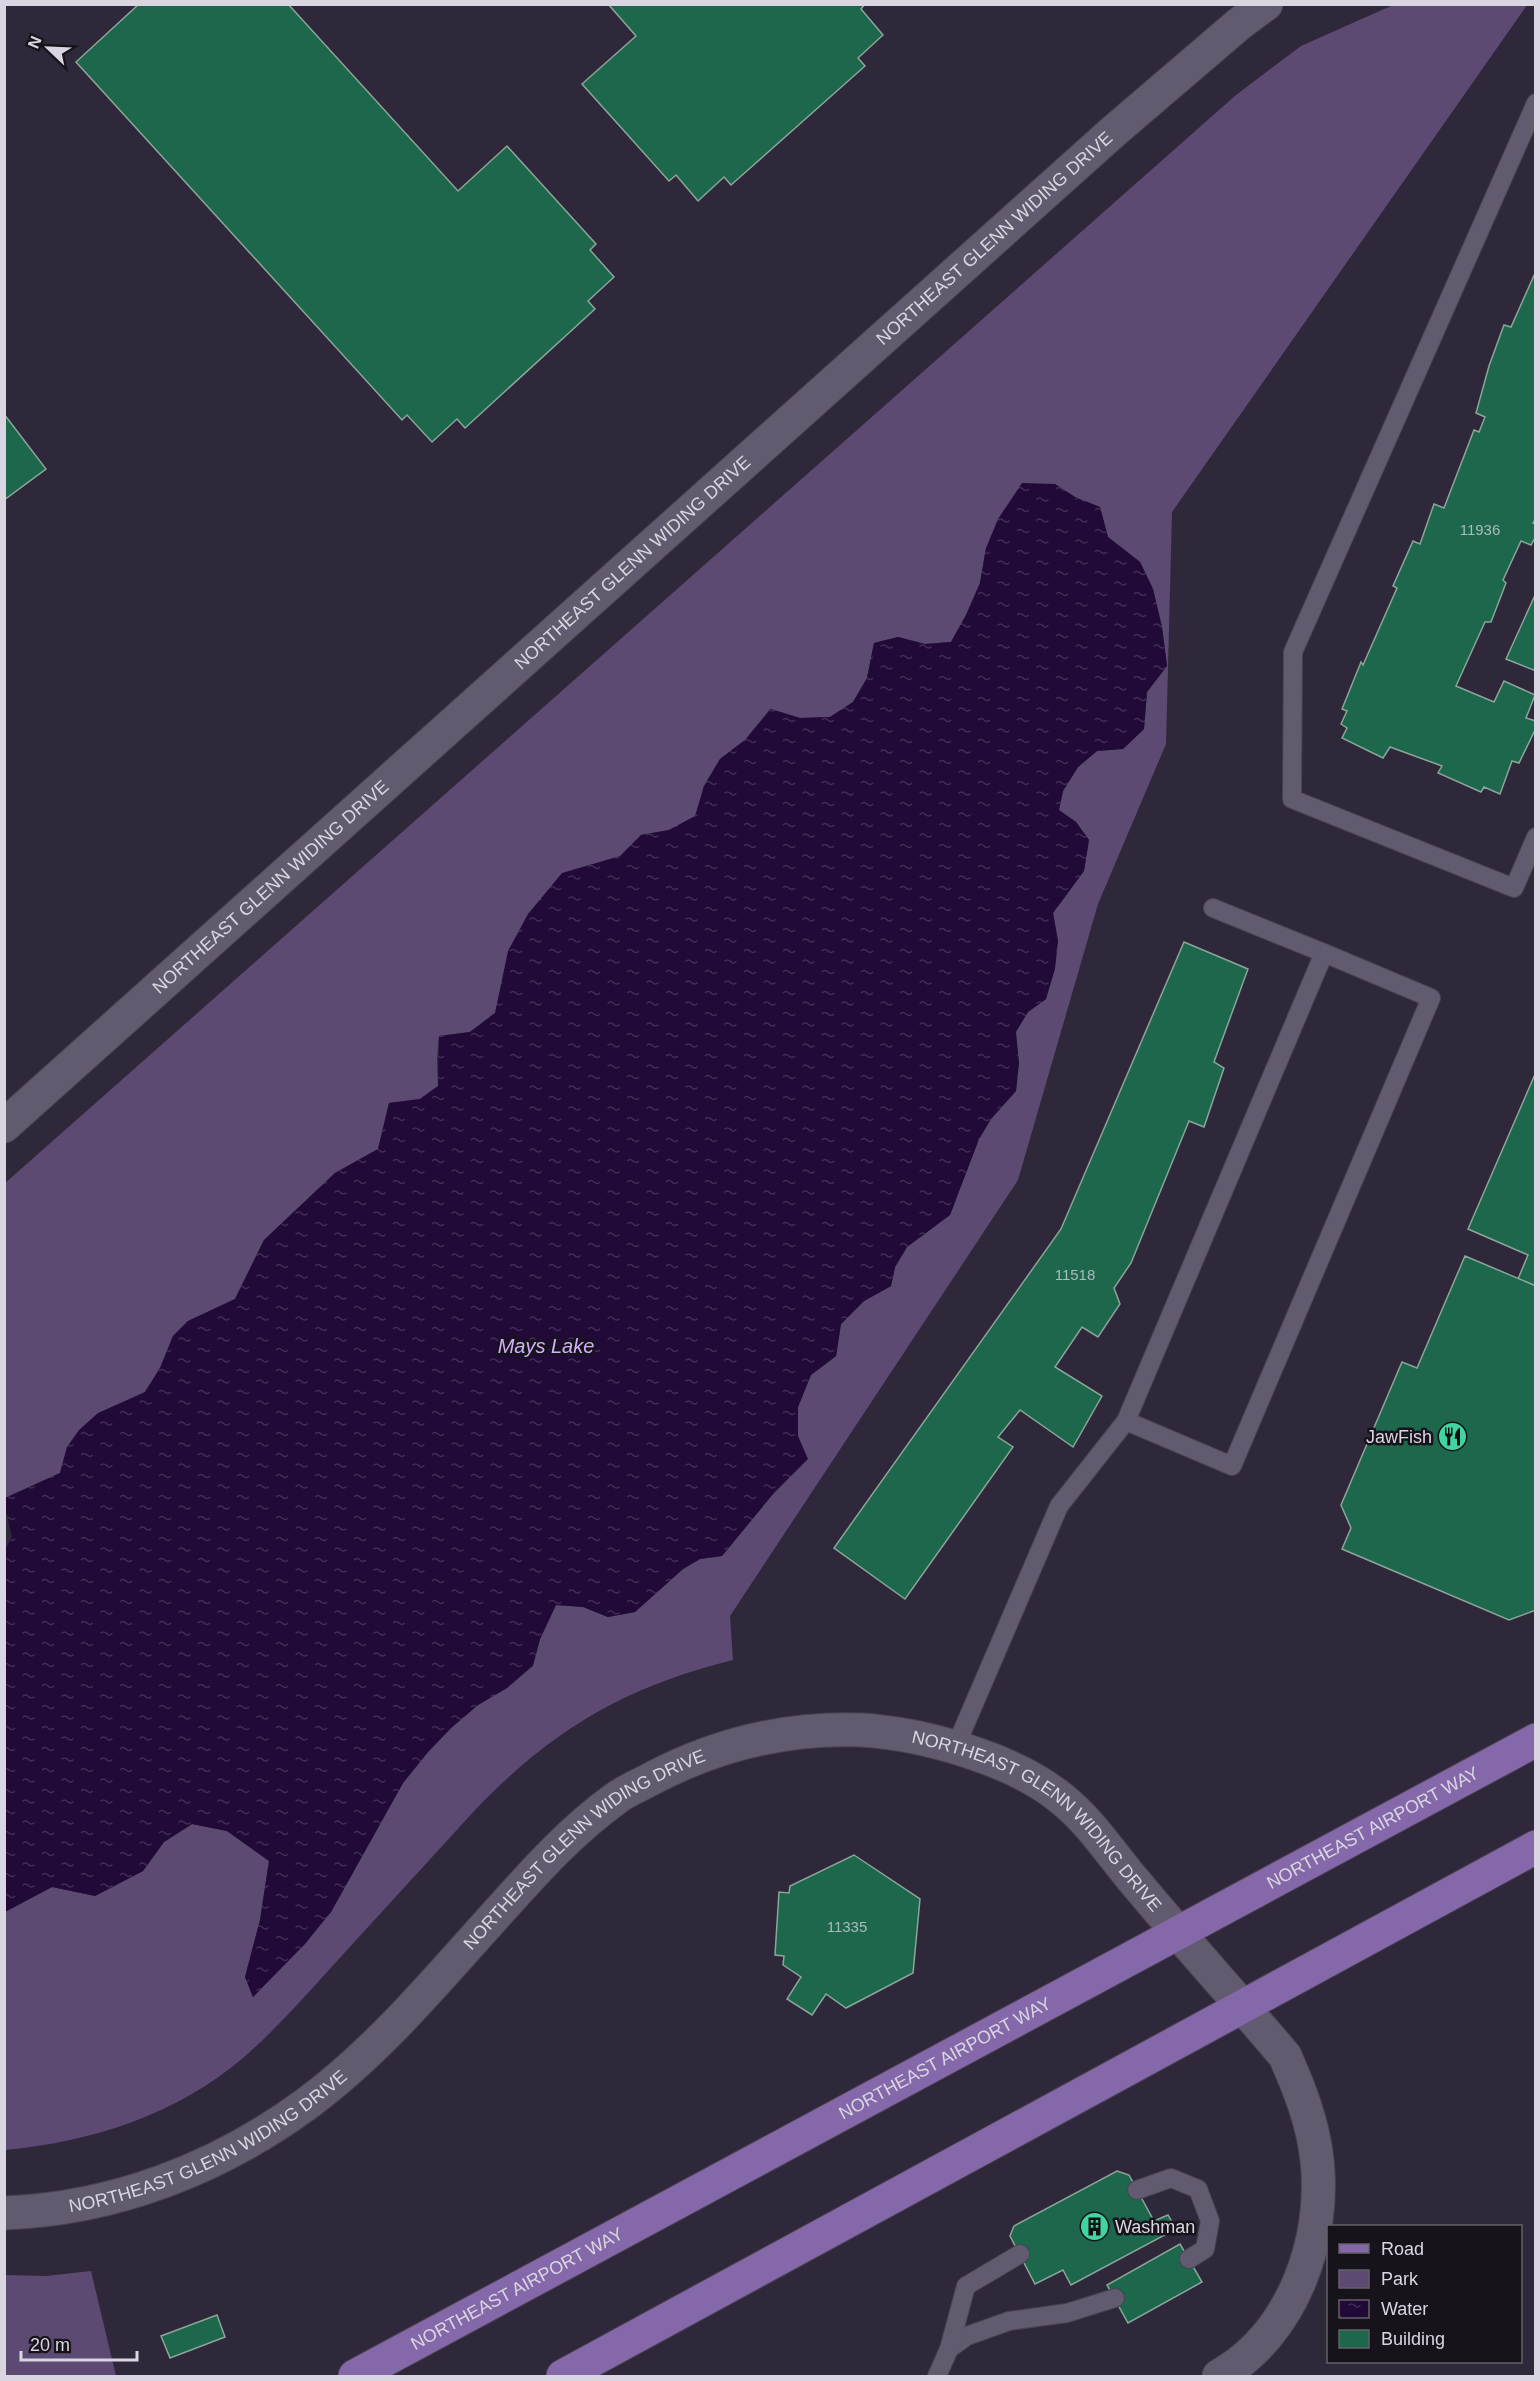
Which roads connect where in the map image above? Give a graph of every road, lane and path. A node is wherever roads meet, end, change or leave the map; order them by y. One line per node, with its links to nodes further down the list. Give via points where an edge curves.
1 (1266, 4): 6 (street, NORTHEAST GLENN WIDING DRIVE, via 1114,131)
2 (1536, 103): 3 (lane, via 1293,652 1292,788 1292,799 1514,888)
3 (1536, 837)
4 (1214, 908): 5 (lane)
5 (1324, 953): 7 (lane); 7 (lane, via 1431,998 1232,1466)
6 (4, 1126)
7 (1126, 1421): 9 (lane, via 1059,1506)
8 (1536, 1740): 11 (main road, NORTHEAST AIRPORT WAY)
9 (955, 1748): 11 (street, NORTHEAST GLENN WIDING DRIVE, via 996,1762 1061,1797 1086,1821); 14 (street, NORTHEAST GLENN WIDING DRIVE, via 915,1736 877,1731 789,1733 710,1751 672,1768 617,1797 571,1835 396,2025 306,2104 255,2139 211,2162 117,2198 38,2212)
10 (1536, 1847): 12 (main road)
11 (1177, 1931): 12 (street, NORTHEAST GLENN WIDING DRIVE); 19 (main road, NORTHEAST AIRPORT WAY)
12 (1242, 2007): 20 (main road); 22 (street, NORTHEAST GLENN WIDING DRIVE, via 1285,2056 1300,2091 1312,2128 1318,2195 1306,2268 1292,2298 1252,2352)
13 (1137, 2190): 16 (lane, via 1171,2178 1198,2189 1210,2221 1205,2249)
14 (4, 2213)
15 (1020, 2254): 18 (lane, via 966,2286)
16 (1189, 2259)
17 (1115, 2298): 18 (lane, via 1067,2313 1009,2321 967,2336)
18 (949, 2349): 21 (lane)
19 (355, 2376)
20 (563, 2376)
21 (937, 2376)
22 (1219, 2376)

